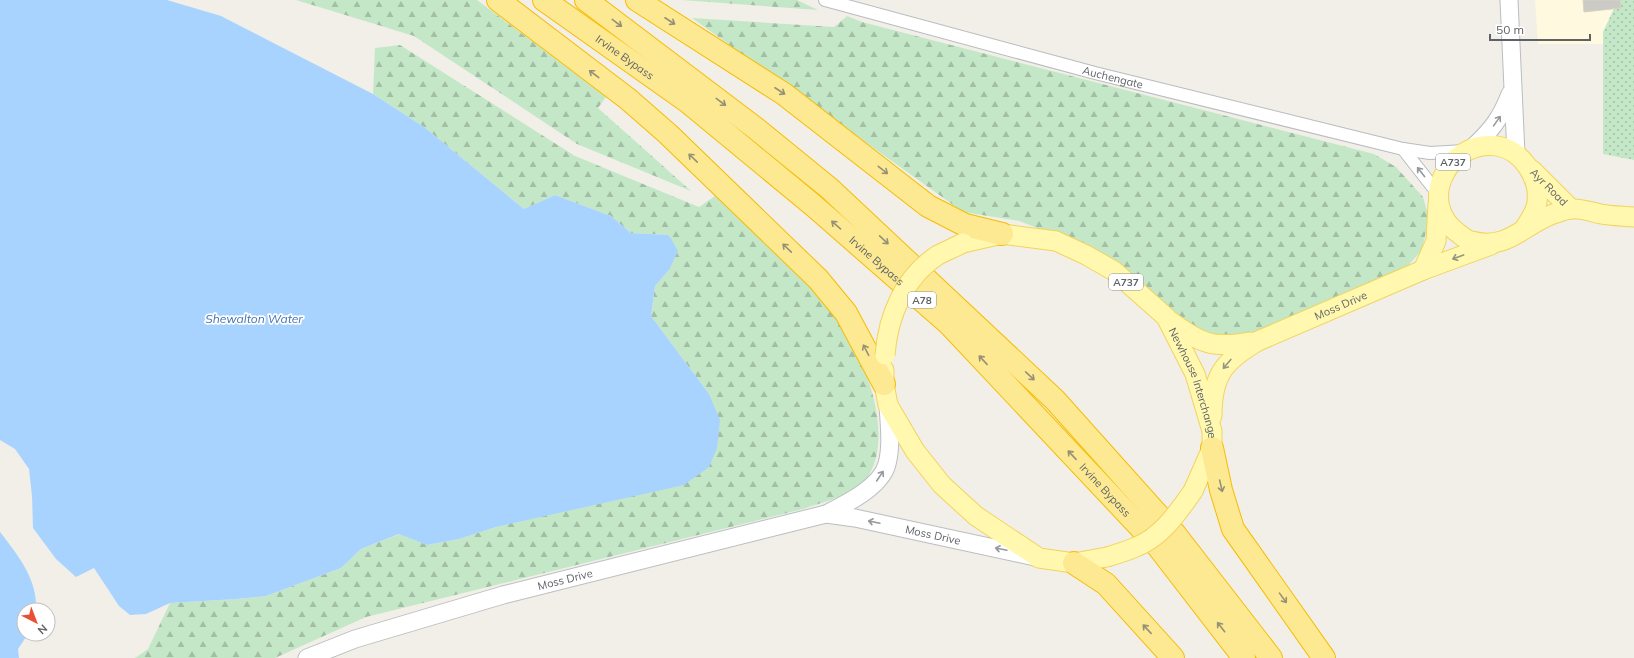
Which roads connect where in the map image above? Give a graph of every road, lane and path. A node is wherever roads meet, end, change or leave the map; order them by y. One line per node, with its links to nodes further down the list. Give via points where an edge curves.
1 (498, 0): 20 (highway, one-way to 1, via 846,313 818,279 668,134 628,99)
2 (544, 0): 27 (highway, Irvine Bypass / A78, one-way to 2, via 1156,544 949,324 814,206 694,107)
3 (586, 0): 28 (highway, Irvine Bypass / A78, one-way to 28, via 754,127 829,188 1055,400 1175,534)
4 (637, 0): 15 (highway, one-way to 15, via 784,94 928,206 965,225)
5 (825, 0): 8 (street, Auchengate, via 1095,73)
6 (1509, 0): 7 (main road)
7 (1513, 87): 9 (main road, one-way to 7, via 1489,133 1503,113); 10 (main road)
8 (1403, 149): 9 (street, Auchengate, via 1430,153); 11 (street, one-way to 8)
9 (1468, 150): 10 (main road, A737, via 1497,146); 11 (main road, A737, via 1446,169 1440,182)
10 (1522, 160): 12 (main road, Ayr Road / A737); 14 (main road, A737, via 1536,184 1537,201)
11 (1439, 197): 16 (main road, A737, via 1443,215 1452,228 1469,241); 17 (main road, A737, via 1436,240)
12 (1571, 209): 13 (main road, Ayr Road / A737); 14 (main road, Ayr Road / A737, via 1551,215)
13 (1634, 217)
14 (1524, 229): 16 (main road, A737, via 1511,239)
15 (1002, 234): 18 (main road, Newhouse Interchange / A737, via 1056,241 1086,255 1114,272); 20 (main road, Newhouse Interchange / A737, bridge, via 963,243 937,256 915,274 901,295 886,341)
16 (1492, 244): 17 (main road, Moss Drive / A737, one-way to 17)
17 (1423, 270): 19 (main road, Moss Drive / A737)
18 (1166, 318): 19 (main road, Moss Drive / A737, via 1193,337 1213,344 1227,346); 21 (main road, Newhouse Interchange / A737, via 1195,374)
19 (1258, 341): 21 (main road, Moss Drive / A737, one-way to 21, via 1234,355 1220,372 1212,398)
20 (886, 395): 22 (main road, Moss Drive, one-way to 20, via 854,500 874,484 887,465 889,439); 23 (main road, Newhouse Interchange / A737, via 915,451 942,485 976,516)
21 (1212, 440): 24 (main road, Newhouse Interchange / A737, bridge, via 1193,491 1161,531 1138,547 1107,557); 29 (highway, one-way to 29, via 1221,490 1233,529)
22 (826, 514): 23 (main road, Moss Drive, one-way to 22); 25 (main road, Moss Drive, via 503,595 355,639)
23 (1039, 558): 24 (main road, Newhouse Interchange / A737)
24 (1074, 562): 26 (highway, one-way to 24, via 1106,584)
25 (307, 658)
26 (1173, 658)
27 (1244, 658)
28 (1271, 658)
29 (1324, 658)

